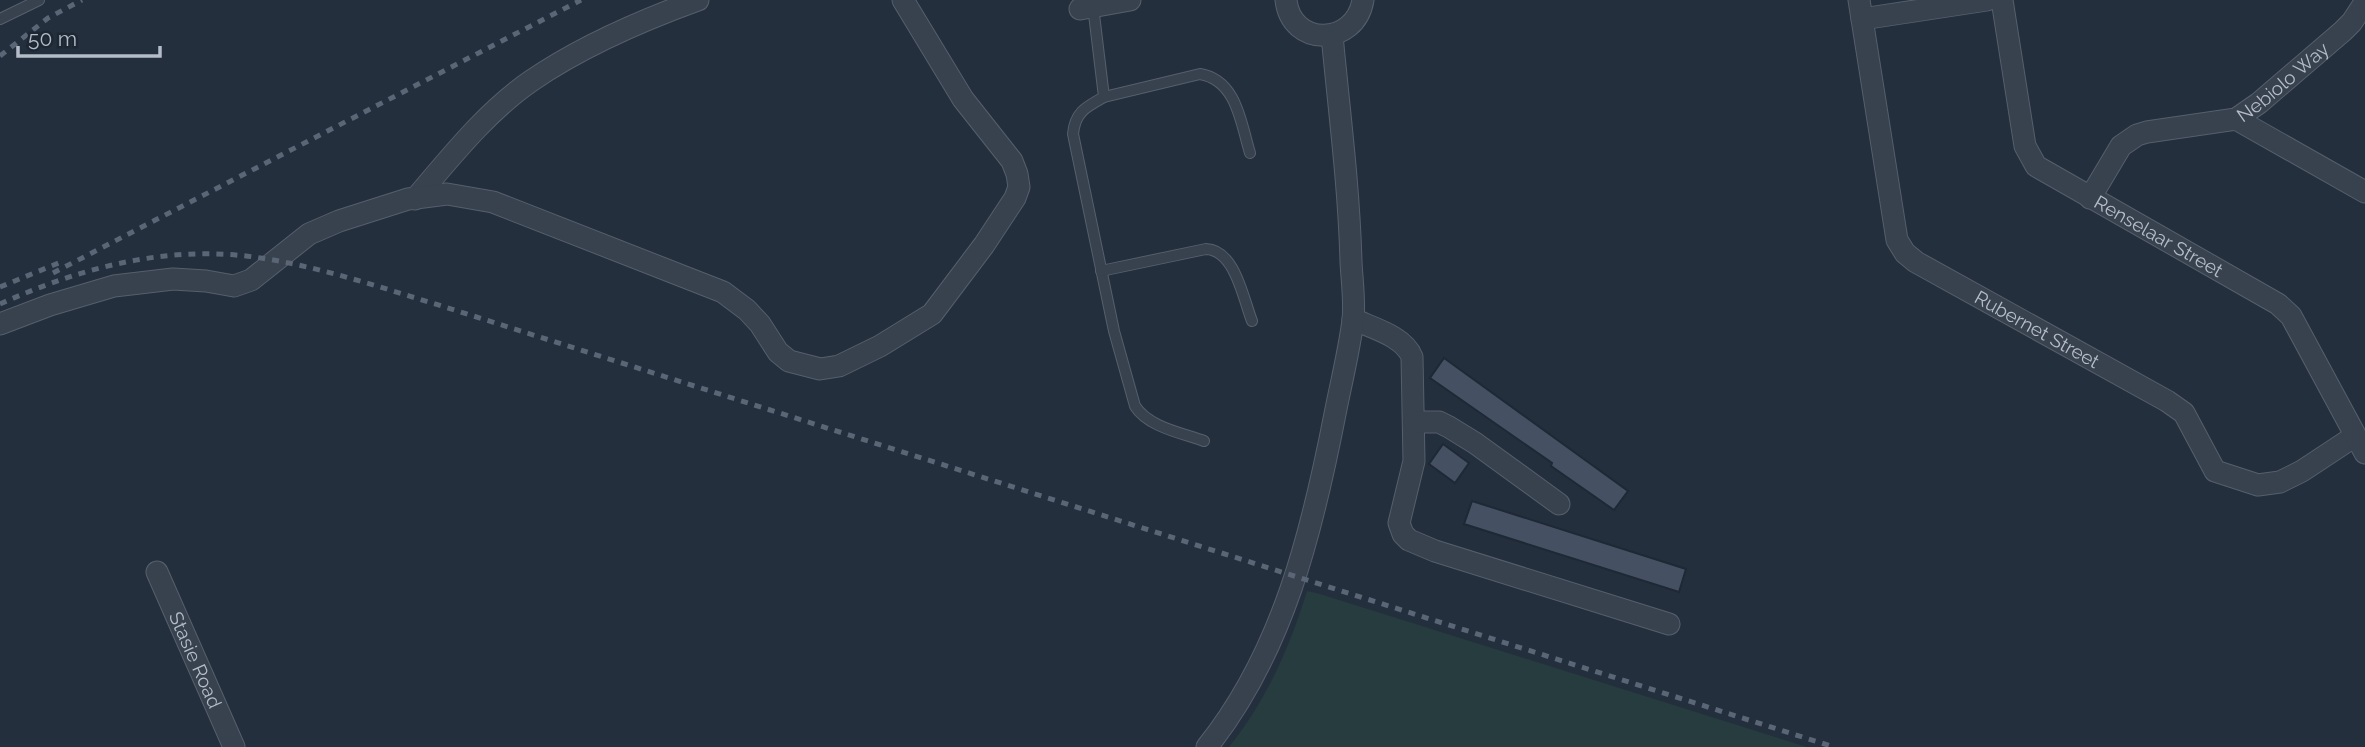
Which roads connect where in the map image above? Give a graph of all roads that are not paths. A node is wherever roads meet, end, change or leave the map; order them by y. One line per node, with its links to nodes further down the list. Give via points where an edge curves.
1 (39, 0): 12 (lane)
2 (698, 0): 19 (street, via 578,52 529,82 491,114)
3 (903, 0): 19 (street, via 963,99 1006,151 1019,187 984,245 932,314 839,366 820,369 789,361 747,310 715,289 493,202 447,194)
4 (1130, 0): 10 (street)
5 (1286, 0): 13 (street, via 1289,15 1303,30)
6 (1363, 0): 13 (street, via 1350,26)
7 (1987, 0): 11 (street, Rubernet Street)
8 (2002, 0): 18 (street, Renselaar Street, via 2028,155 2044,173)
9 (2365, 2): 15 (street, Nebiolo Way, via 2343,31)
10 (1097, 4): 14 (lane)
11 (1860, 10): 26 (street, Rubernet Street, via 1897,240 1905,253 2167,401 2184,413 2215,471 2258,485 2280,482)
12 (0, 19)
13 (1332, 35): 21 (street)
14 (1104, 97): 16 (lane, via 1200,74 1210,76 1223,84 1236,103); 20 (lane, via 1078,116 1073,134)
15 (2236, 119): 17 (street); 18 (street, Nebiolo Way, via 2128,139)
16 (1250, 153)
17 (2365, 192)
18 (2090, 198): 26 (street, Renselaar Street, via 2278,304 2291,316)
19 (415, 199): 23 (street, via 309,234 251,280 234,286 173,279 114,286)
20 (1101, 271): 22 (lane, via 1213,249 1230,261); 25 (lane, via 1135,406 1156,423)
21 (1353, 319): 24 (street, via 1409,348); 31 (street, via 1317,502 1287,600 1258,670)
22 (1252, 321)
23 (0, 324)
24 (1414, 422): 27 (street, via 1439,422 1449,427); 29 (street, via 1414,461 1399,523 1409,540)
25 (1204, 441)
26 (2360, 445)
27 (1559, 504)
28 (157, 572): 30 (street, Stasie Road)
29 (1669, 624)
30 (234, 747)
31 (1207, 747)

